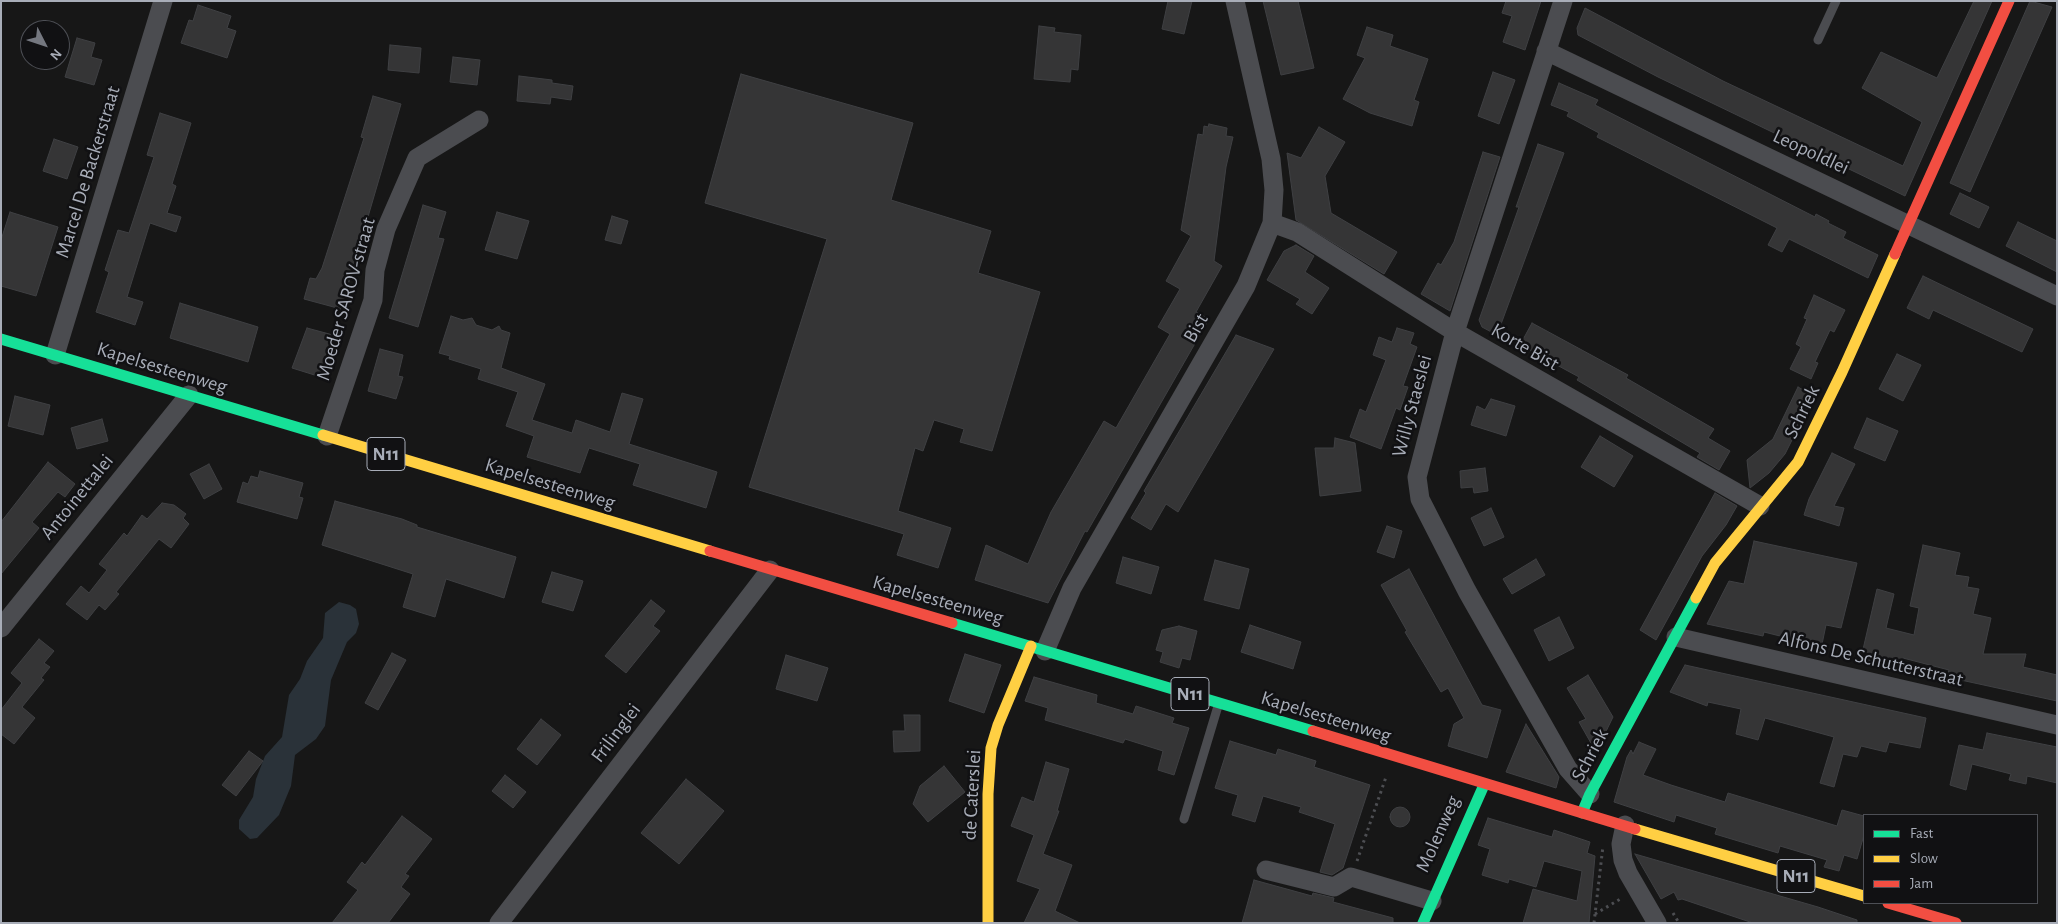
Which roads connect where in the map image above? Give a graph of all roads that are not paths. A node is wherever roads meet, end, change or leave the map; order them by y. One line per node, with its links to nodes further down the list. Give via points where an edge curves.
1 (163, 1): 14 (street, Marcel De Backerstraat)
2 (1235, 1): 9 (street, Bist, via 1271,159 1274,190)
3 (1563, 1): 7 (street, Willy Staeslei)
4 (1836, 1): 6 (lane)
5 (2009, 1): 10 (main road, Schriek)
6 (1818, 40)
7 (1546, 51): 10 (street, Leopoldlei); 12 (street, Willy Staeslei)
8 (479, 120): 16 (street, Moeder SAROV-straat, via 418,158 386,229 375,270 373,300)
9 (1272, 223): 12 (street, Korte Bist, via 1297,232); 21 (street, Bist, via 1246,286)
10 (1908, 223): 11 (street, Leopoldlei); 17 (main road, Schriek, via 1798,462)
11 (2057, 296)
12 (1455, 332): 17 (street, Korte Bist); 25 (street, Willy Staeslei, via 1417,477 1420,499 1467,591 1568,768)
13 (1, 339): 14 (main road, Kapelsesteenweg / N11)
14 (56, 355): 15 (main road, Kapelsesteenweg / N11)
15 (189, 395): 16 (main road, Kapelsesteenweg / N11); 19 (street, Antoinettalei)
16 (328, 436): 18 (main road, Kapelsesteenweg / N11)
17 (1760, 506): 20 (main road, Schriek, via 1715,563)
18 (770, 570): 21 (main road, Kapelsesteenweg / N11); 33 (street, Frilinglei)
19 (1, 628)
20 (1676, 637): 23 (street, Alfons De Schutterstraat); 25 (main road, Schriek)
21 (1038, 649): 22 (main road, Kapelsesteenweg / N11); 34 (main road, de Caterslei, via 998,725 991,748)
22 (1219, 703): 24 (main road, Kapelsesteenweg / N11); 27 (lane)
23 (2057, 725)
24 (1484, 785): 26 (main road, Kapelsesteenweg / N11); 31 (main road, Molenweg)
25 (1590, 794): 26 (main road, Schriek)
26 (1582, 813): 28 (main road, Kapelsesteenweg / N11)
27 (1184, 819)
28 (1625, 825): 30 (main road, Kapelsesteenweg / N11); 36 (street, via 1622,848 1628,873)
29 (1266, 870): 31 (street, Molenweg, via 1334,887 1351,877)
30 (1863, 896)
31 (1432, 901): 35 (main road, Molenweg)
32 (1891, 904): 37 (main road)
33 (499, 923)
34 (988, 923)
35 (1423, 923)
36 (1657, 923)
37 (1956, 923)

